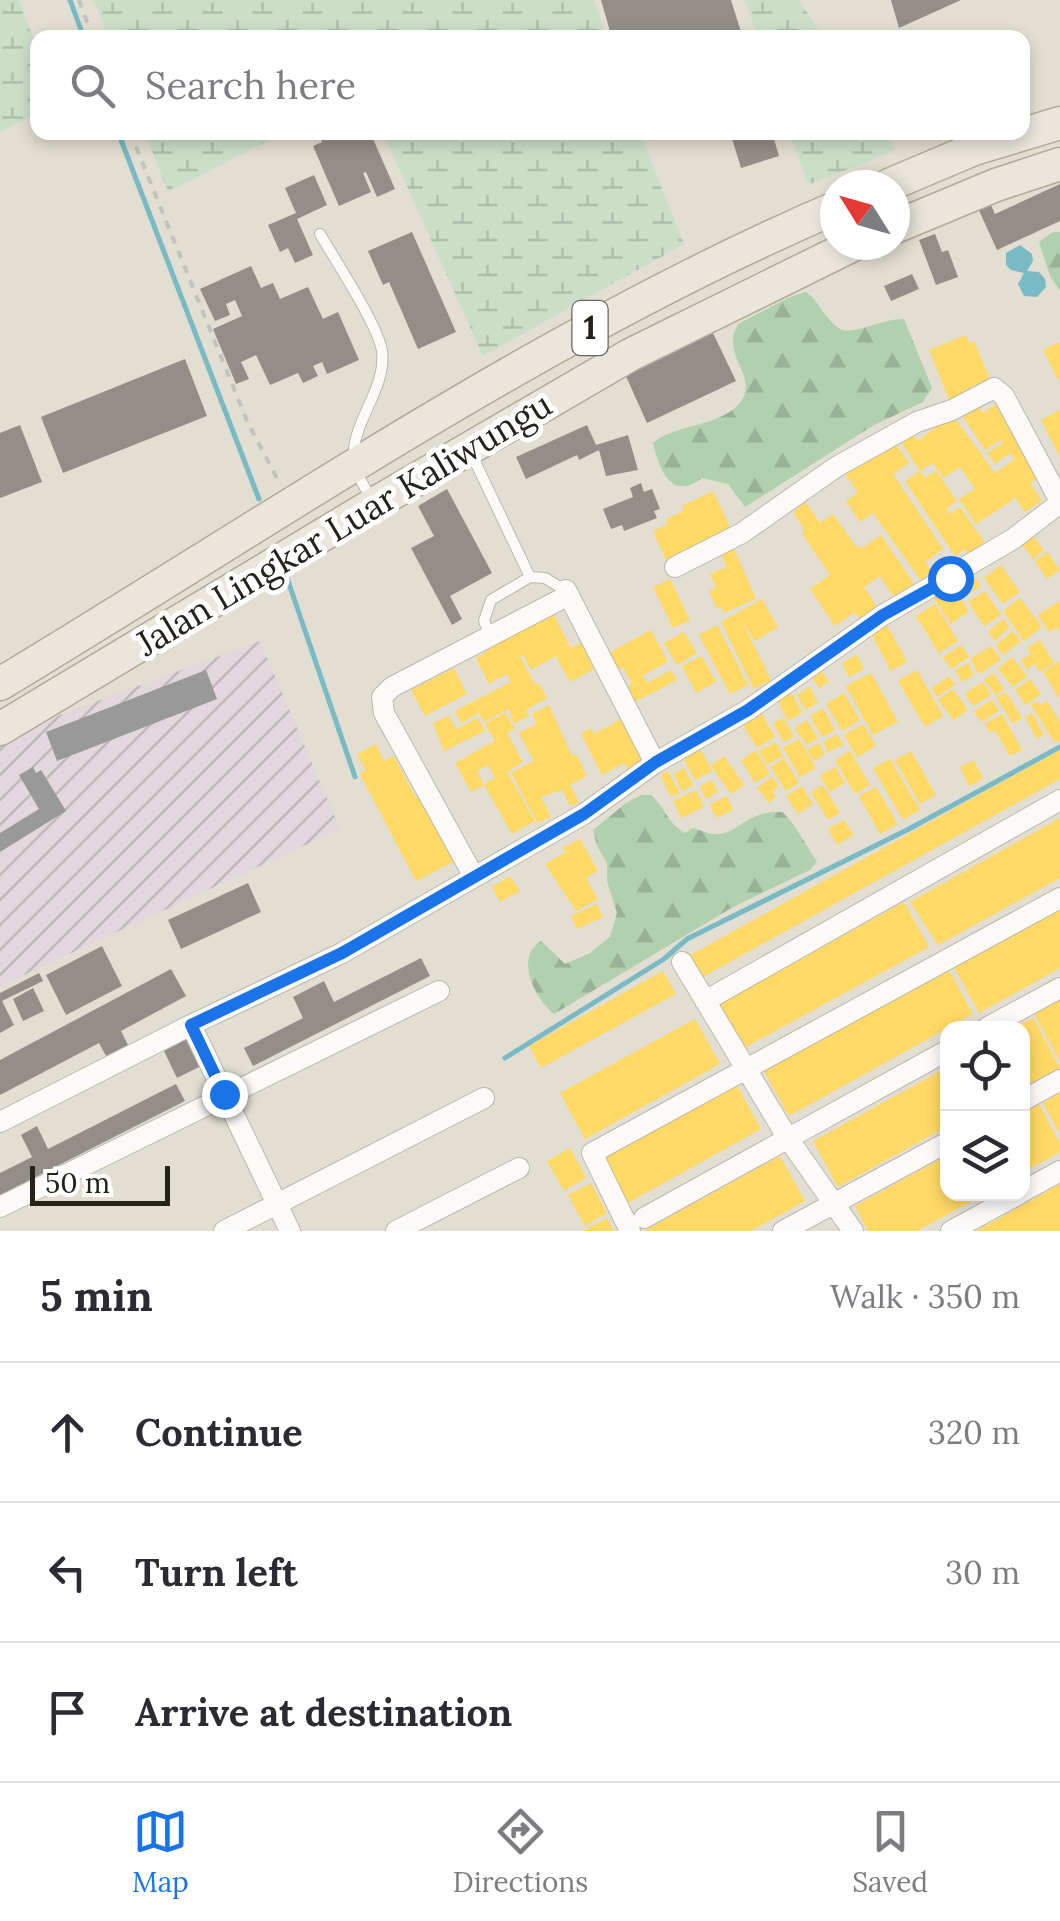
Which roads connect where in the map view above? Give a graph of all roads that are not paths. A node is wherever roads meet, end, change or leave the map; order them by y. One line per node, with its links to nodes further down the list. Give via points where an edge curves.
1 (1060, 123): 2 (highway)
2 (1030, 132)
3 (1004, 140): 5 (highway)
4 (1060, 164): 7 (highway)
5 (910, 176)
6 (820, 214): 11 (highway, Jalan Lingkar Luar Kaliwungu / 1, via 604,319)
7 (910, 221)
8 (320, 234): 11 (lane, via 382,350 380,376 355,436)
9 (823, 260): 10 (highway, Jalan Lingkar Luar Kaliwungu / 1, via 630,355)
10 (469, 448): 13 (highway, Jalan Lingkar Luar Kaliwungu / 1); 15 (lane)
11 (354, 466): 13 (lane); 18 (highway, Jalan Lingkar Luar Kaliwungu / 1)
12 (1060, 502): 14 (street, via 994,388 852,458 742,534); 20 (street, via 748,710)
13 (374, 504): 19 (highway, Jalan Lingkar Luar Kaliwungu / 1)
14 (675, 567)
15 (530, 577): 16 (lane); 17 (lane, via 491,600 484,621)
16 (568, 593): 17 (street); 20 (street)
17 (490, 636): 22 (street, via 382,698)
18 (0, 684)
19 (0, 729)
20 (656, 762): 22 (street, via 584,814)
21 (1060, 800): 27 (street)
22 (473, 875): 29 (street, via 342,953)
23 (1060, 898): 31 (street)
24 (682, 962): 27 (street)
25 (1060, 988): 28 (street)
26 (439, 990): 33 (street)
27 (705, 1001): 31 (street)
28 (999, 1021)
29 (191, 1025): 33 (street); 36 (street)
30 (940, 1054): 37 (street)
31 (745, 1070): 37 (street); 46 (street, via 592,1152)
32 (1060, 1080): 34 (street)
33 (224, 1094): 44 (street); 45 (street)
34 (1030, 1096)
35 (484, 1098): 44 (street)
36 (0, 1122)
37 (787, 1137): 43 (street); 46 (street)
38 (940, 1146): 43 (street)
39 (519, 1168): 49 (street)
40 (1060, 1171): 41 (street)
41 (1030, 1187)
42 (1005, 1201): 52 (street)
43 (834, 1203): 50 (street); 51 (street)
44 (278, 1204): 47 (street); 48 (street)
45 (0, 1207)
46 (637, 1224)
47 (224, 1231)
48 (290, 1231)
49 (396, 1231)
50 (783, 1231)
51 (853, 1231)
52 (951, 1231)

